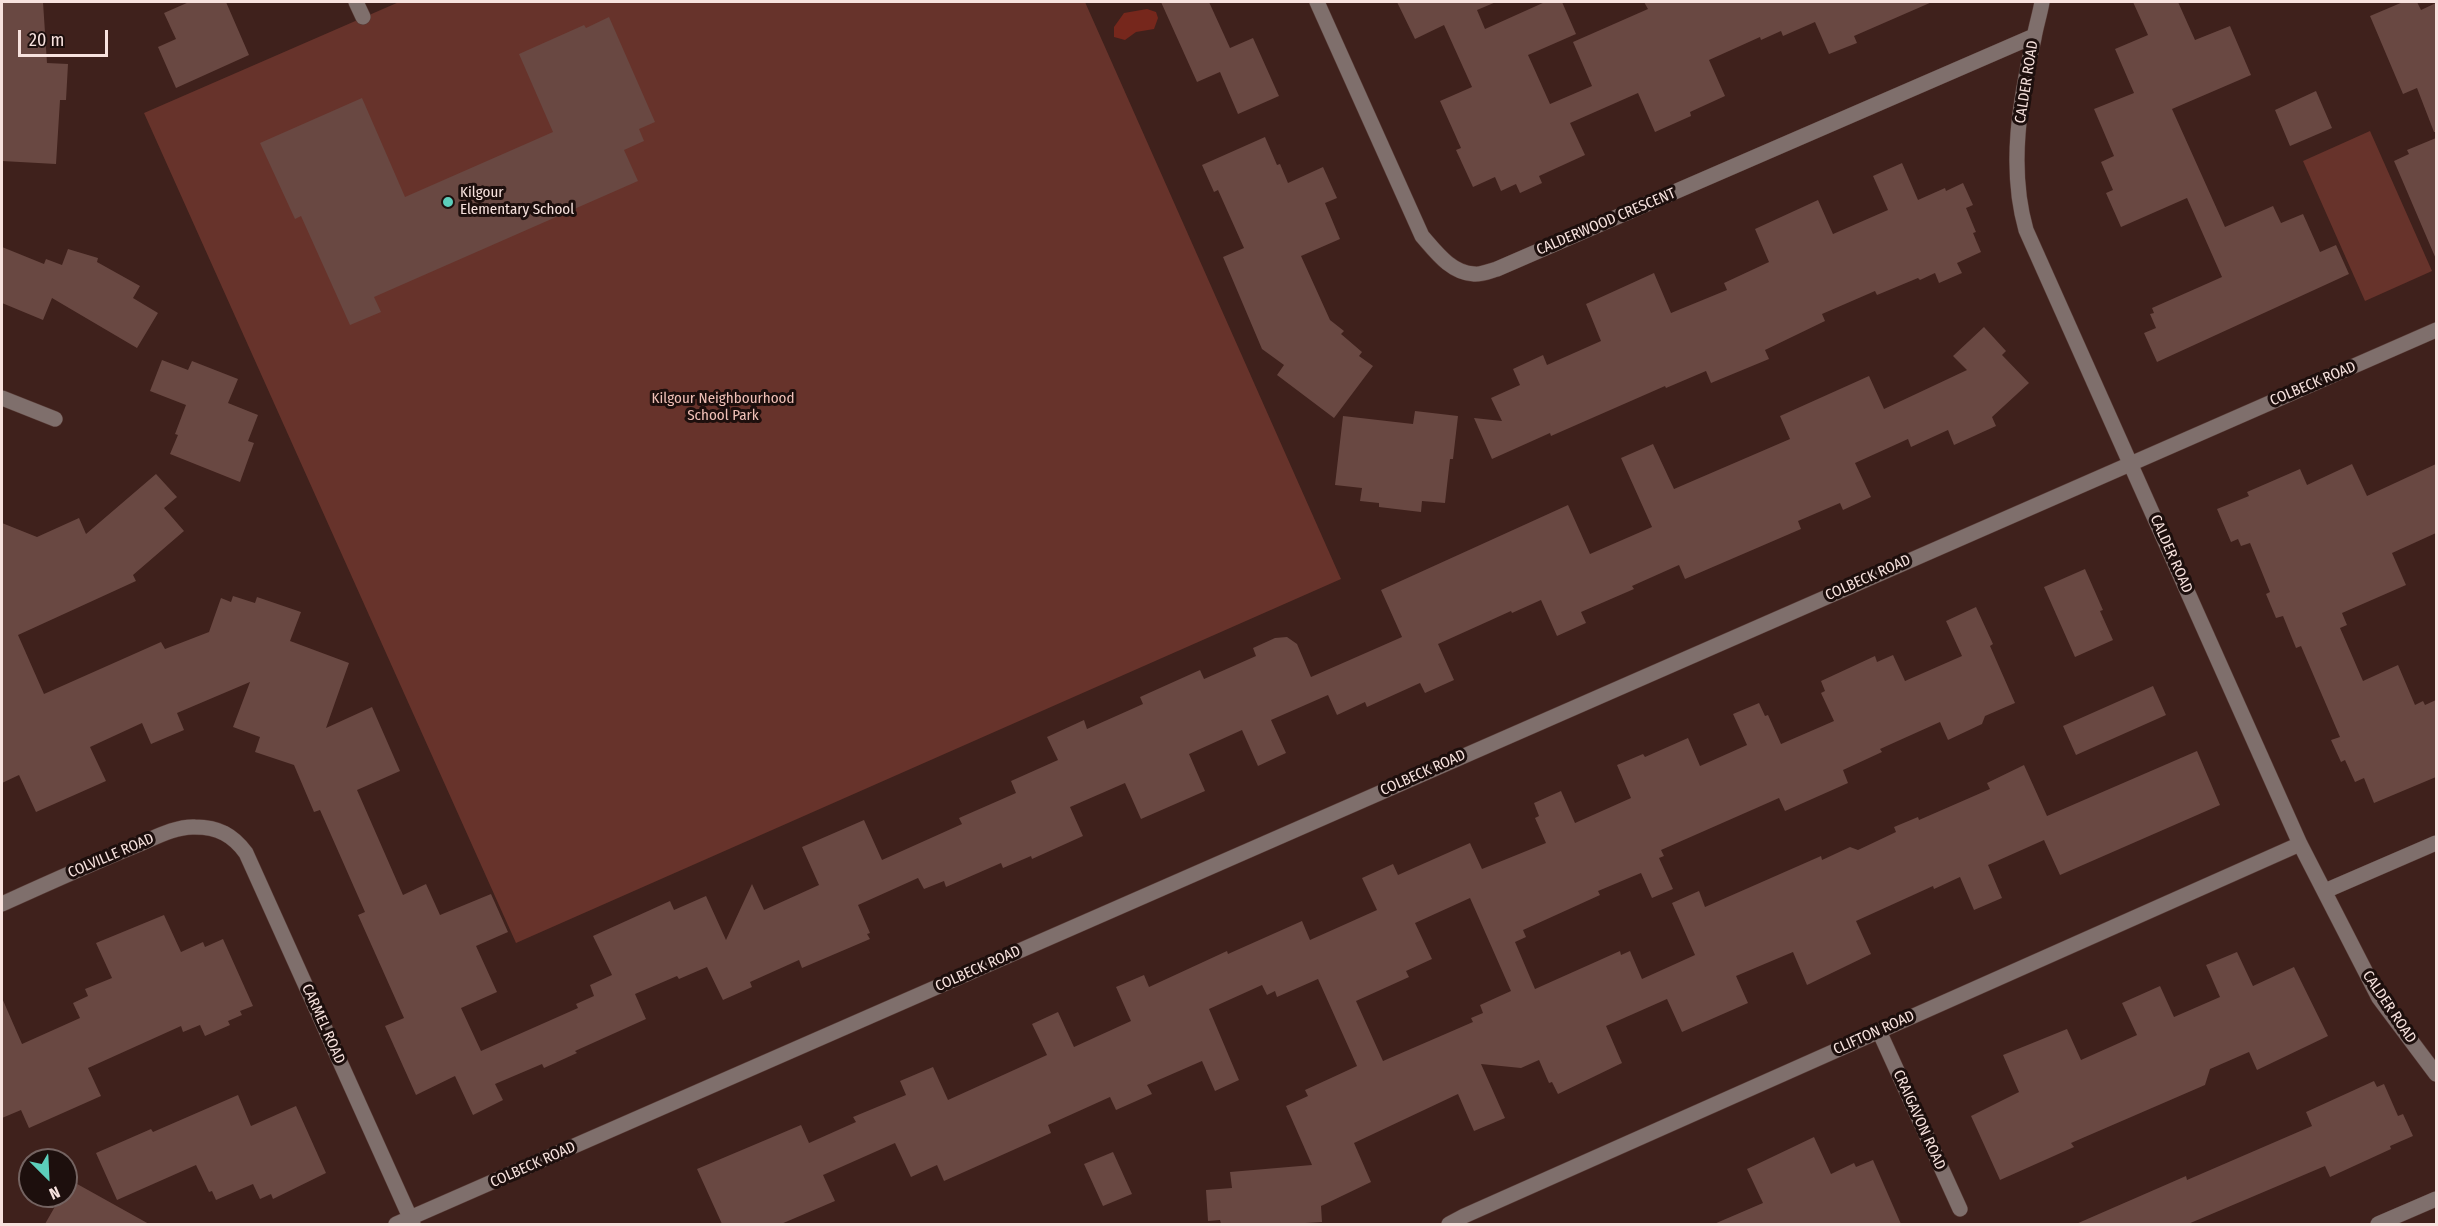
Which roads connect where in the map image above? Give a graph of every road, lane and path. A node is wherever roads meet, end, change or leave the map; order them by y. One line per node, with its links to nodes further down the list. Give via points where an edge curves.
1 (356, 2): 4 (street)
2 (1317, 2): 5 (street, CALDERWOOD CRESCENT, via 1422,236 1451,266 1476,274 1497,269)
3 (2042, 2): 5 (street, CALDER ROAD)
4 (363, 17)
5 (2034, 36): 9 (street, CALDER ROAD, via 2019,133 2017,171 2022,216)
6 (2436, 330): 9 (street, COLBECK ROAD)
7 (2, 398): 8 (street)
8 (56, 419)
9 (2130, 463): 12 (street, CALDER ROAD); 19 (street, COLBECK ROAD)
10 (224, 832): 14 (street, COLVILLE ROAD, via 192,826 173,831); 19 (street, CARMEL ROAD, via 246,853)
11 (2436, 843): 13 (street)
12 (2300, 844): 13 (street, CALDER ROAD); 15 (street, CLIFTON ROAD)
13 (2325, 891): 16 (street, CALDER ROAD, via 2379,998)
14 (2, 904)
15 (1879, 1031): 18 (street, CRAIGAVON ROAD); 20 (street, CLIFTON ROAD)
16 (2436, 1074)
17 (2436, 1199): 21 (street)
18 (1960, 1209)
19 (406, 1222)
20 (1449, 1224)
21 (2378, 1224)

